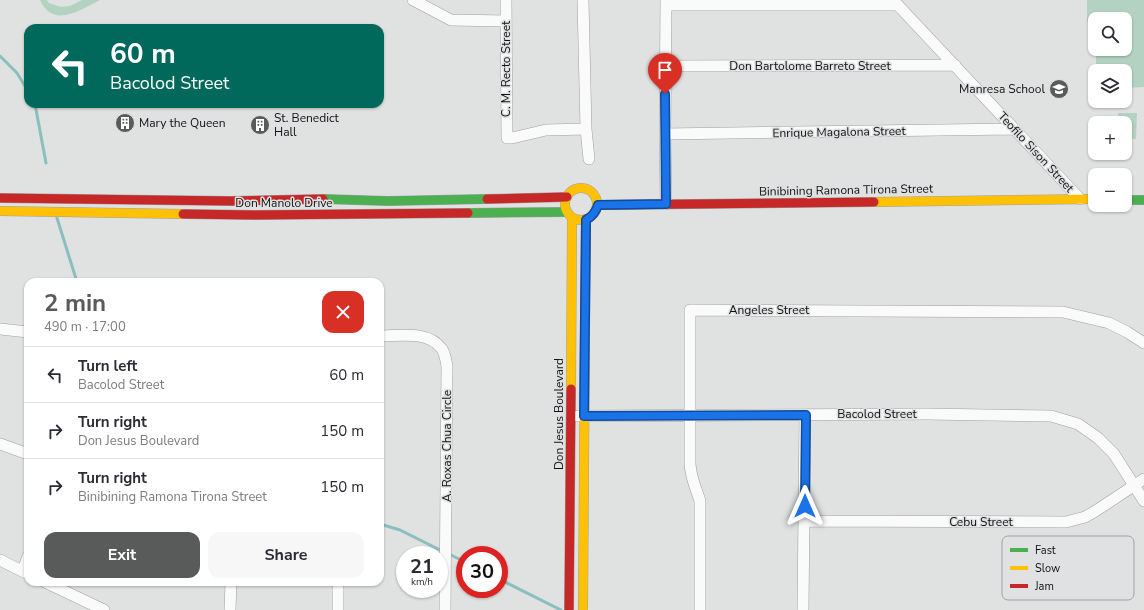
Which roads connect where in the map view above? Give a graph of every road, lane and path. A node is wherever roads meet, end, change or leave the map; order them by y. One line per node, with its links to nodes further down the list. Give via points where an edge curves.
1 (413, 0): 6 (street, via 451,20)
2 (506, 0): 6 (street, C. M. Recto Street)
3 (583, 0): 9 (street)
4 (666, 3): 5 (street); 8 (street)
5 (895, 3): 7 (street, Teofilo Sison Street)
6 (506, 21): 9 (street, C. M. Recto Street, via 506,138 546,130)
7 (955, 65): 8 (street, Don Bartolome Barreto Street); 10 (street, Teofilo Sison Street)
8 (665, 66): 11 (street)
9 (586, 129): 12 (street)
10 (1013, 129): 11 (street, Enrique Magalona Street); 16 (street, Teofilo Sison Street)
11 (665, 134): 21 (street)
12 (589, 159)
13 (567, 197): 15 (street, Don Manolo Drive, via 388,201); 22 (street, via 573,190 581,187 590,189 596,196); 26 (street, via 565,204)
14 (0, 198): 18 (street, Don Manolo Drive)
15 (312, 199): 18 (street, Don Manolo Drive); 25 (street)
16 (1080, 199): 17 (street, Binibining Ramona Tirona Street); 21 (street, Binibining Ramona Tirona Street)
17 (1088, 199)
18 (162, 200): 24 (street)
19 (1132, 200): 20 (street)
20 (1144, 200)
21 (666, 204): 22 (street, Binibining Ramona Tirona Street)
22 (598, 205): 27 (street, via 592,216)
23 (0, 211): 24 (street, Don Manolo Drive)
24 (163, 214): 25 (street, Don Manolo Drive)
25 (311, 215): 26 (street, Don Manolo Drive)
26 (570, 215): 27 (street, via 579,220); 34 (street, Don Jesus Boulevard)
27 (586, 220): 35 (street, Don Jesus Boulevard)
28 (0, 329): 29 (street)
29 (24, 332)
30 (384, 336): 49 (street, A. Roxas Chua Circle, via 418,336 431,340 445,355)
31 (1144, 343): 32 (street, Angeles Street, via 1108,323 1063,312 690,310)
32 (690, 415): 33 (street, Bacolod Street); 35 (street, Bacolod Street); 52 (street, Angeles Street, via 690,474 701,510)
33 (806, 415): 38 (street, Bacolod Street, via 1051,416 1078,424 1098,438); 40 (street)
34 (571, 416): 35 (street, Bacolod Street); 50 (street, Don Jesus Boulevard)
35 (584, 416): 51 (street, Don Jesus Boulevard)
36 (0, 444): 37 (street)
37 (24, 453)
38 (1139, 482): 39 (street, Bacolod Street); 40 (street, Cebu Street, via 1085,517 1066,522)
39 (1144, 501)
40 (805, 521): 53 (street)
41 (0, 560): 42 (street)
42 (24, 572)
43 (53, 586): 46 (street)
44 (230, 586): 47 (street)
45 (338, 586): 48 (street)
46 (104, 610)
47 (230, 610)
48 (338, 610)
49 (445, 610)
50 (569, 610)
51 (583, 610)
52 (700, 610)
53 (803, 610)

